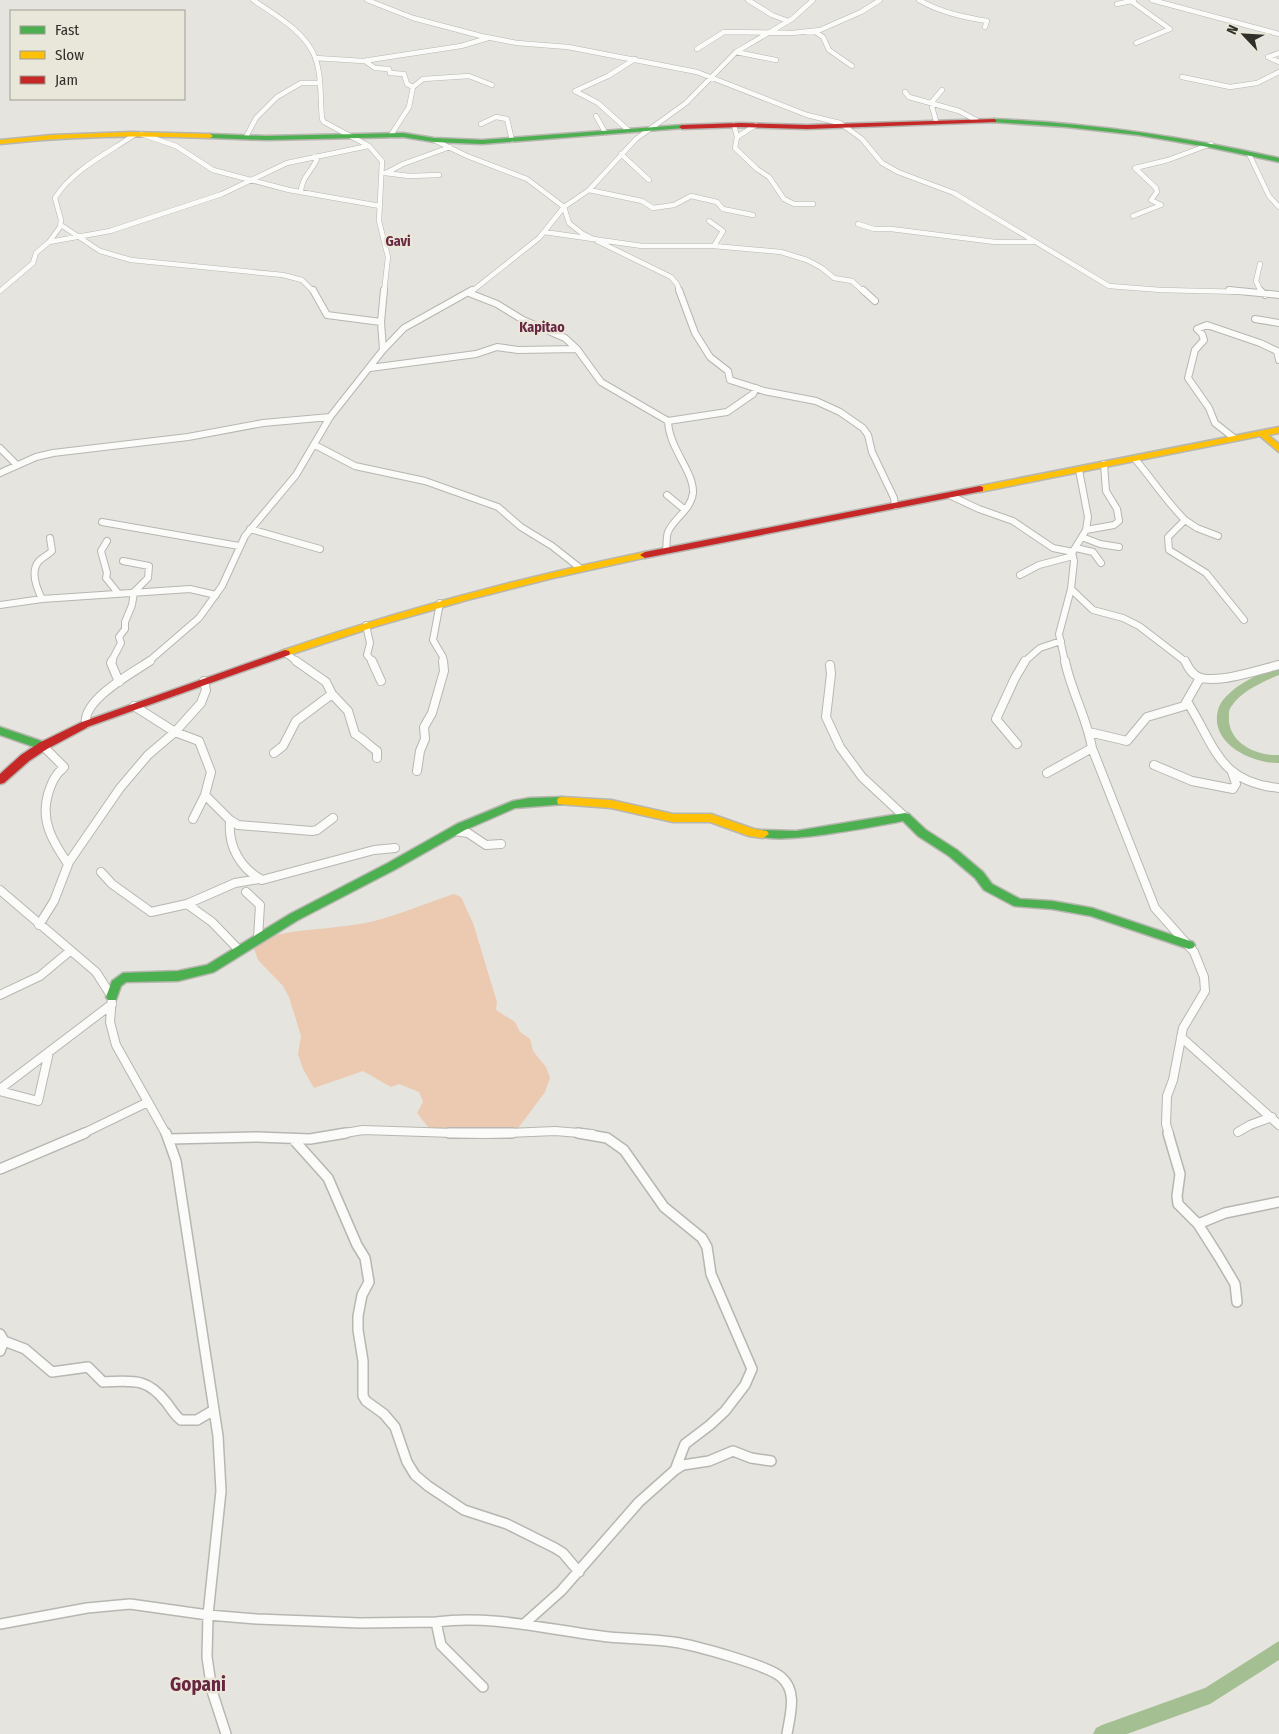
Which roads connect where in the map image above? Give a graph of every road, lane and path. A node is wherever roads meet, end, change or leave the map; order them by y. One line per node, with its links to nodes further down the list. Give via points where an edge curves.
1 (253, 0): 22 (street, via 298,32)
2 (367, 0): 16 (street, via 413,18)
3 (748, 0): 10 (street)
4 (813, 0): 10 (street)
5 (880, 0): 12 (street, via 861,12)
6 (919, 0): 11 (street, via 958,16 987,21)
7 (1132, 0): 9 (street); 18 (street, via 1170,29)
8 (1152, 0): 15 (street)
9 (1117, 4)
10 (788, 21): 13 (street)
11 (985, 27)
12 (814, 31): 14 (street); 27 (street, via 823,37 829,50)
13 (768, 33): 14 (street); 19 (street, via 724,32); 20 (street)
14 (780, 33): 17 (street)
15 (1279, 34)
16 (488, 38): 23 (street); 25 (street, via 461,46)
17 (779, 38)
18 (1136, 44)
19 (697, 49)
20 (736, 52): 24 (street); 30 (street)
21 (1279, 53): 26 (street, via 1268,57)
22 (315, 58): 25 (street); 31 (street)
23 (635, 59): 30 (street); 45 (street, via 575,91 598,103)
24 (776, 60)
25 (365, 61): 33 (street, via 375,68 404,74 407,84)
26 (1279, 62)
27 (852, 66)
28 (1279, 72): 29 (street, via 1257,83 1230,87)
29 (1182, 77)
30 (712, 78): 41 (street, via 808,115); 44 (street, via 686,103)
31 (319, 83): 49 (street, via 322,119); 50 (street, via 302,83 277,97 256,118)
32 (492, 85): 33 (street, via 469,76 423,79)
33 (413, 87): 48 (street, via 409,107)
34 (942, 90): 36 (street)
35 (905, 92): 36 (street, via 907,96)
36 (931, 103): 38 (street); 39 (street)
37 (596, 116): 46 (street)
38 (976, 120): 39 (street); 55 (street, via 1062,123)
39 (936, 121): 41 (street)
40 (481, 124): 53 (street, via 496,117 508,119)
41 (842, 124): 43 (street); 81 (street, via 862,139 882,163 954,193)
42 (734, 125): 43 (street); 44 (street); 51 (street)
43 (756, 125): 51 (street)
44 (652, 128): 45 (street); 58 (street)
45 (628, 130): 46 (street)
46 (605, 132): 53 (street)
47 (137, 134): 50 (street); 54 (street); 64 (street, via 176,146 212,170); 76 (street, via 89,165 58,191 55,198)
48 (391, 135): 49 (street); 52 (street)
49 (348, 136): 50 (street); 56 (street)
50 (246, 137)
51 (737, 137): 68 (street, via 735,148 769,177 784,199 794,204)
52 (434, 140): 53 (street); 57 (street)
53 (512, 140)
54 (0, 142)
55 (1211, 144): 59 (street); 73 (street, via 1136,168 1156,188 1151,200 1161,205)
56 (368, 146): 60 (street); 62 (street, via 382,160)
57 (450, 148): 62 (street); 70 (street, via 527,179)
58 (621, 154): 65 (street); 66 (street)
59 (1249, 154): 61 (street); 71 (street, via 1269,196)
60 (318, 156): 64 (street, via 288,163); 67 (street, via 316,163 304,175)
61 (1279, 160)
62 (384, 173): 63 (street); 69 (street)
63 (439, 176)
64 (253, 180): 67 (street); 78 (street, via 155,217)
65 (649, 180)
66 (589, 190): 70 (street); 72 (street, via 642,201 653,208 674,205 687,197 702,198 717,202 723,208)
67 (301, 192): 69 (street)
68 (813, 204)
69 (380, 206): 90 (street, via 380,229 388,257)
70 (564, 207): 77 (street); 79 (street, via 569,223)
71 (1279, 207)
72 (753, 215)
73 (1133, 216)
74 (709, 221): 82 (street, via 723,231)
75 (858, 224): 81 (street, via 874,229 995,242)
76 (61, 225): 78 (street); 80 (street)
77 (544, 232): 79 (street); 85 (street)
78 (80, 237): 80 (street); 90 (street, via 103,253 138,262 297,278 307,282 327,315)
79 (590, 240): 82 (street, via 642,246); 96 (street, via 670,277 677,284 694,333 710,357 728,371 730,380)
80 (49, 242): 84 (street, via 36,253 33,263)
81 (1035, 242): 86 (street, via 1116,288 1224,290)
82 (714, 246): 88 (street, via 768,250 795,256 816,264 834,278 852,281)
83 (1260, 264): 86 (street, via 1257,286)
84 (0, 291)
85 (469, 293): 92 (street, via 566,338); 93 (street, via 404,328)
86 (1265, 295): 87 (street)
87 (1279, 296)
88 (875, 301)
89 (1255, 319): 91 (street)
90 (381, 322): 93 (street)
91 (1279, 323)
92 (577, 349): 95 (street, via 497,347 476,354); 98 (street, via 605,385)
93 (383, 350): 95 (street)
94 (1279, 360): 101 (street, via 1276,351 1254,341 1207,325 1197,330 1204,340 1195,350 1188,378 1209,408 1215,423)
95 (370, 368): 97 (street)
96 (755, 391): 98 (street, via 727,412); 112 (street, via 816,401 863,428)
97 (330, 417): 102 (street); 107 (street, via 263,423 188,438 53,453)
98 (668, 420): 113 (street, via 675,452 690,478 693,497)
99 (1279, 430): 100 (street)
100 (1262, 433): 101 (street); 104 (street)
101 (1234, 438): 105 (street)
102 (315, 445): 116 (street, via 296,475); 129 (street, via 354,466 425,481 498,507)
103 (0, 448): 107 (street)
104 (1279, 449)
105 (1135, 459): 106 (street); 114 (street)
106 (1104, 464): 108 (street); 117 (street, via 1106,491 1118,509 1119,521 1114,525)
107 (17, 465): 109 (street)
108 (1079, 470): 111 (street); 117 (street, via 1088,512)
109 (0, 474)
110 (667, 495): 113 (street)
111 (949, 495): 112 (street); 126 (street, via 1013,521 1053,548)
112 (895, 506): 125 (street)
113 (684, 509): 125 (street, via 668,532)
114 (1185, 520): 118 (street); 138 (street, via 1168,537 1169,550 1206,573)
115 (102, 522): 122 (street)
116 (250, 530): 122 (street); 124 (street)
117 (1086, 530): 119 (street)
118 (1218, 536)
119 (1082, 537): 123 (street); 126 (street)
120 (50, 538): 135 (street, via 52,552 38,561 36,570 36,586)
121 (107, 540): 132 (street, via 101,552 106,580)
122 (239, 546): 134 (street)
123 (1119, 547)
124 (320, 549)
125 (666, 551): 129 (street)
126 (1074, 552): 128 (street, via 1093,552); 130 (street); 131 (street)
127 (123, 561): 133 (street, via 149,566 148,578)
128 (1101, 562)
129 (580, 568): 136 (street)
130 (1020, 575)
131 (1071, 589): 140 (street, via 1060,630); 144 (street, via 1093,610 1124,618 1138,626 1184,660)
132 (118, 592): 133 (street); 135 (street)
133 (134, 592): 134 (street, via 190,589); 147 (street, via 126,629 120,635 121,642 112,663)
134 (216, 595): 147 (street, via 199,618 171,644)
135 (42, 599): 137 (street)
136 (440, 603): 139 (street); 161 (street, via 433,640 443,657 444,671 432,713 424,727 425,739)
137 (0, 605)
138 (1244, 620)
139 (366, 625): 141 (street); 146 (street, via 370,643 367,655)
140 (1061, 641): 154 (street, via 1069,681); 155 (street, via 1033,652 1012,682 997,714 996,719 1002,729)
141 (285, 653): 145 (street); 148 (street, via 326,682)
142 (830, 665): 167 (street, via 826,717 840,747 862,777)
143 (1279, 665): 144 (street, via 1218,680)
144 (1200, 678): 149 (street)
145 (204, 681): 150 (street); 153 (street, via 206,690 201,703)
146 (381, 681)
147 (119, 682): 151 (street, via 88,710)
148 (332, 694): 158 (street, via 296,721 285,745); 159 (street, via 344,706 355,727 355,734 377,751)
149 (1188, 703): 154 (street, via 1182,708 1149,715 1127,741); 162 (street, via 1222,761)
150 (134, 706): 151 (street); 153 (street)
151 (86, 724): 156 (street)
152 (0, 731): 156 (street)
153 (175, 732): 166 (street, via 199,741 211,768); 174 (street, via 133,772)
154 (1089, 732): 157 (street)
155 (1017, 744)
156 (43, 746): 164 (street); 174 (street, via 64,767 48,794 44,816 55,845)
157 (1092, 748): 163 (street); 182 (street, via 1155,908)
158 (274, 753)
159 (376, 758)
160 (1154, 765): 162 (street, via 1194,784 1233,789 1236,784)
161 (417, 771)
162 (1232, 772): 165 (street, via 1247,782)
163 (1047, 773)
164 (0, 780)
165 (1279, 788)
166 (205, 795): 169 (street); 170 (street, via 221,808)
167 (905, 817): 171 (street, via 796,835 772,835 752,833 711,818 673,818 612,804 530,802 513,805); 182 (street, via 953,853 988,887 1018,903 1092,912)
168 (333, 818): 170 (street, via 312,831 238,826)
169 (193, 819)
170 (230, 822): 176 (street, via 229,834 238,855)
171 (454, 831): 172 (street, via 468,834 488,845); 181 (street)
172 (501, 844)
173 (395, 848): 176 (street, via 374,850 266,880)
174 (68, 864): 180 (street, via 54,901)
175 (101, 872): 179 (street, via 148,911)
176 (259, 879): 179 (street, via 235,883)
177 (0, 890): 180 (street)
178 (246, 892): 181 (street, via 260,905)
179 (187, 904): 184 (street, via 212,922)
180 (39, 925): 183 (street)
181 (258, 938): 184 (street)
182 (1189, 945): 187 (street, via 1205,985)
183 (70, 951): 185 (street, via 40,976); 186 (street, via 96,972)
184 (240, 951): 186 (street, via 198,973 123,978 116,984)
185 (0, 996)
186 (112, 1001): 188 (street); 190 (street, via 110,1022 116,1045)
187 (1181, 1036): 191 (street); 198 (street, via 1168,1096 1166,1124 1180,1174 1178,1204)
188 (49, 1052): 189 (street); 189 (street, via 38,1101)
189 (0, 1090)
190 (148, 1102): 194 (street); 196 (street, via 64,1143)
191 (1272, 1117): 192 (street); 193 (street)
192 (1279, 1126)
193 (1238, 1132)
194 (169, 1139): 195 (street); 202 (street, via 181,1184)
195 (293, 1139): 204 (street, via 363,1130 484,1134 555,1131 607,1138 624,1150 664,1207 702,1238 707,1246 711,1274 752,1369 741,1391 705,1430 685,1444); 205 (street, via 328,1178 356,1245 365,1258 369,1282 362,1295 358,1316 364,1396 395,1427 406,1462 428,1486 460,1507 507,1524 555,1548)
196 (0, 1169)
197 (1279, 1202): 198 (street, via 1225,1213)
198 (1198, 1224): 199 (street, via 1235,1284)
199 (1238, 1302)
200 (2, 1337): 201 (street); 202 (street, via 25,1349 52,1372 85,1367 92,1369 103,1382 138,1380 158,1393 181,1420 197,1420)
201 (0, 1351)
202 (214, 1410): 206 (street, via 221,1491)
203 (771, 1461): 204 (street, via 732,1451 709,1461 683,1464)
204 (675, 1470): 205 (street, via 639,1502)
205 (579, 1572): 209 (street)
206 (208, 1615): 207 (street, via 360,1623); 208 (street, via 130,1604 87,1608); 211 (street, via 209,1674)
207 (436, 1622): 209 (street); 210 (street, via 442,1645)
208 (0, 1624)
209 (524, 1624): 212 (street, via 609,1637 675,1642 760,1667 781,1677 791,1690)
210 (483, 1686)
211 (226, 1734)
212 (787, 1734)

